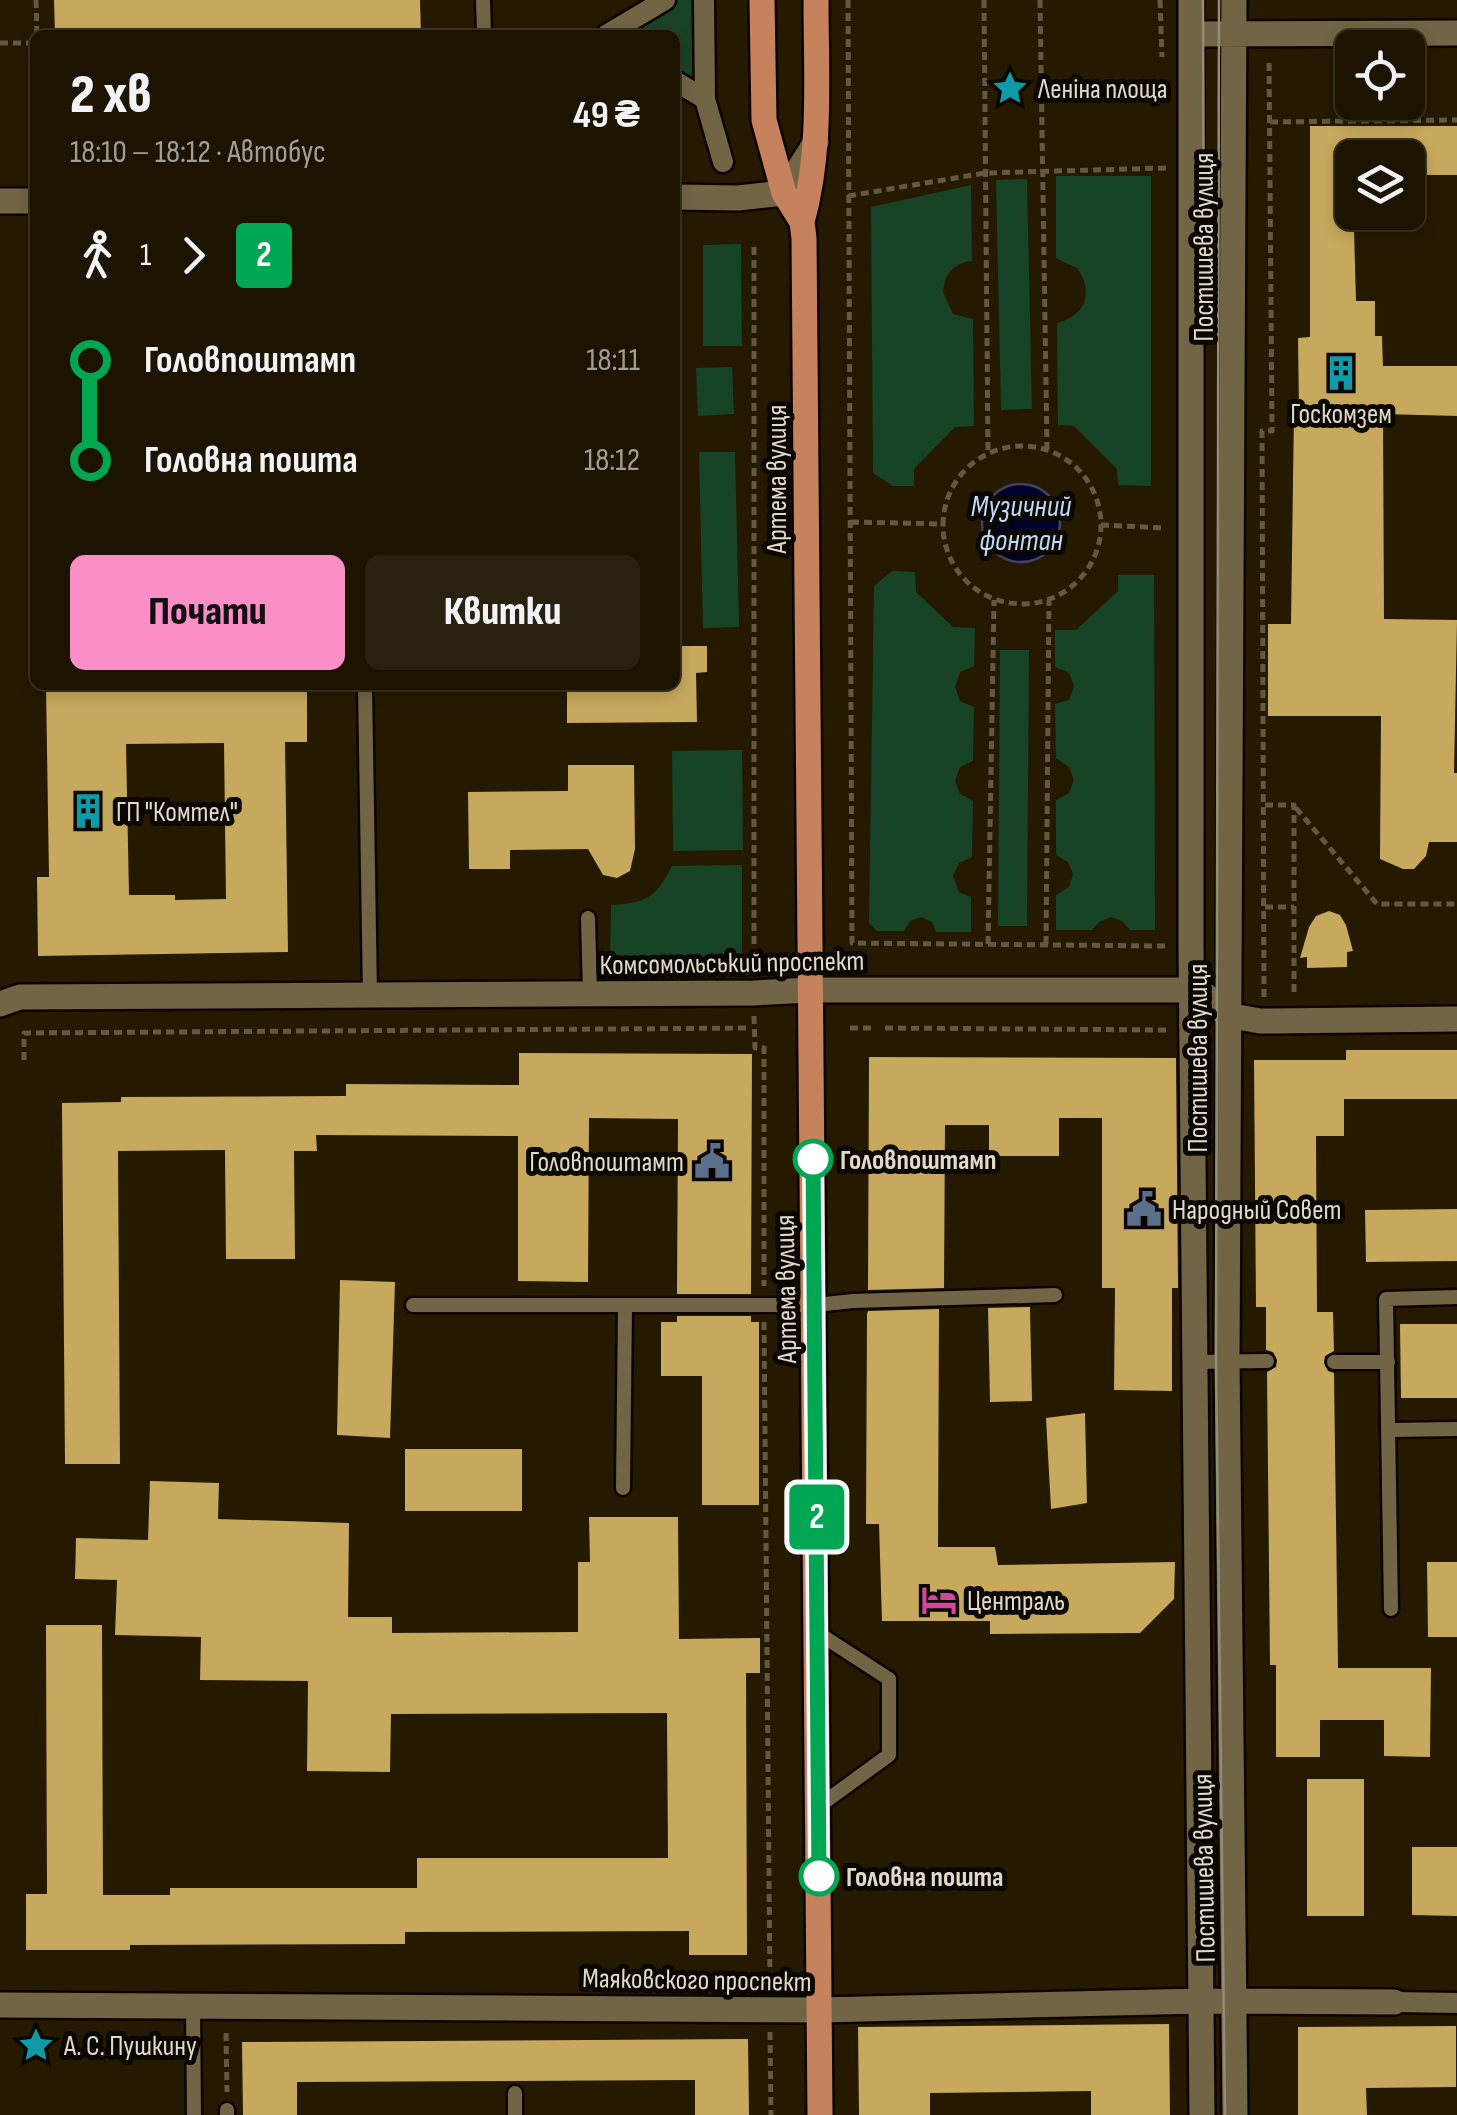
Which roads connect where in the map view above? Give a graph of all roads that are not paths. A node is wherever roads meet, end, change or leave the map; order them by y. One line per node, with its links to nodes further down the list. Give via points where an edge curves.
1 (483, 0): 8 (lane)
2 (665, 0): 9 (street)
3 (704, 0): 14 (street)
4 (762, 0): 17 (main road, via 764,120)
5 (816, 0): 15 (main road, Артема вулиця)
6 (1191, 0): 11 (street, Постишева вулиця)
7 (1234, 0): 12 (street, Постишева вулиця)
8 (484, 30)
9 (614, 30)
10 (1457, 32): 12 (street)
11 (1190, 34): 12 (street); 25 (street, Постишева вулиця)
12 (1234, 34): 29 (street, Постишева вулиця)
13 (680, 84): 14 (street)
14 (706, 99): 16 (street)
15 (816, 142): 17 (street); 21 (main road, Артема вулиця)
16 (724, 162)
17 (784, 193): 18 (street); 21 (main road)
18 (680, 198)
19 (0, 201): 20 (street)
20 (30, 201)
21 (802, 222): 24 (main road, Артема вулиця)
22 (365, 690): 27 (lane)
23 (588, 918): 26 (lane)
24 (810, 990): 25 (street, Комсомольський проспект); 26 (street, Комсомольський проспект, via 754,1002); 35 (main road, Артема вулиця)
25 (1191, 990): 29 (street); 38 (street, Постишева вулиця)
26 (590, 994): 27 (street, Комсомольський проспект)
27 (370, 995): 28 (street, Комсомольський проспект, via 20,997)
28 (0, 1004)
29 (1227, 1015): 30 (street, via 1260,1021); 36 (street, Постишева вулиця)
30 (1457, 1019)
31 (1055, 1295): 35 (lane)
32 (1457, 1297): 40 (lane, via 1386,1299)
33 (412, 1305): 34 (lane)
34 (624, 1305): 35 (lane); 43 (lane)
35 (816, 1305): 45 (main road, Артема вулиця)
36 (1227, 1361): 37 (lane); 38 (lane); 47 (street, Постишева вулиця)
37 (1266, 1361)
38 (1195, 1362): 47 (street, Постишева вулиця)
39 (1334, 1362): 40 (lane)
40 (1388, 1362): 42 (lane)
41 (1457, 1429): 42 (lane)
42 (1390, 1430): 44 (lane)
43 (623, 1488)
44 (1391, 1609)
45 (818, 1633): 46 (main road, Артема вулиця); 46 (lane, via 890,1679 889,1755)
46 (818, 1806): 52 (main road, Артема вулиця)
47 (1216, 2001): 48 (street, Маяковского проспект); 52 (street, Маяковского проспект); 57 (street, Постишева вулиця); 58 (street, Постишева вулиця)
48 (1394, 2002): 49 (street)
49 (1457, 2003)
50 (0, 2005): 51 (street, Маяковского проспект)
51 (193, 2006): 52 (street, Маяковского проспект); 54 (lane)
52 (820, 2010): 56 (main road, Артема вулиця)
53 (515, 2093): 55 (lane)
54 (194, 2115)
55 (515, 2115)
56 (820, 2115)
57 (1202, 2115)
58 (1235, 2115)

